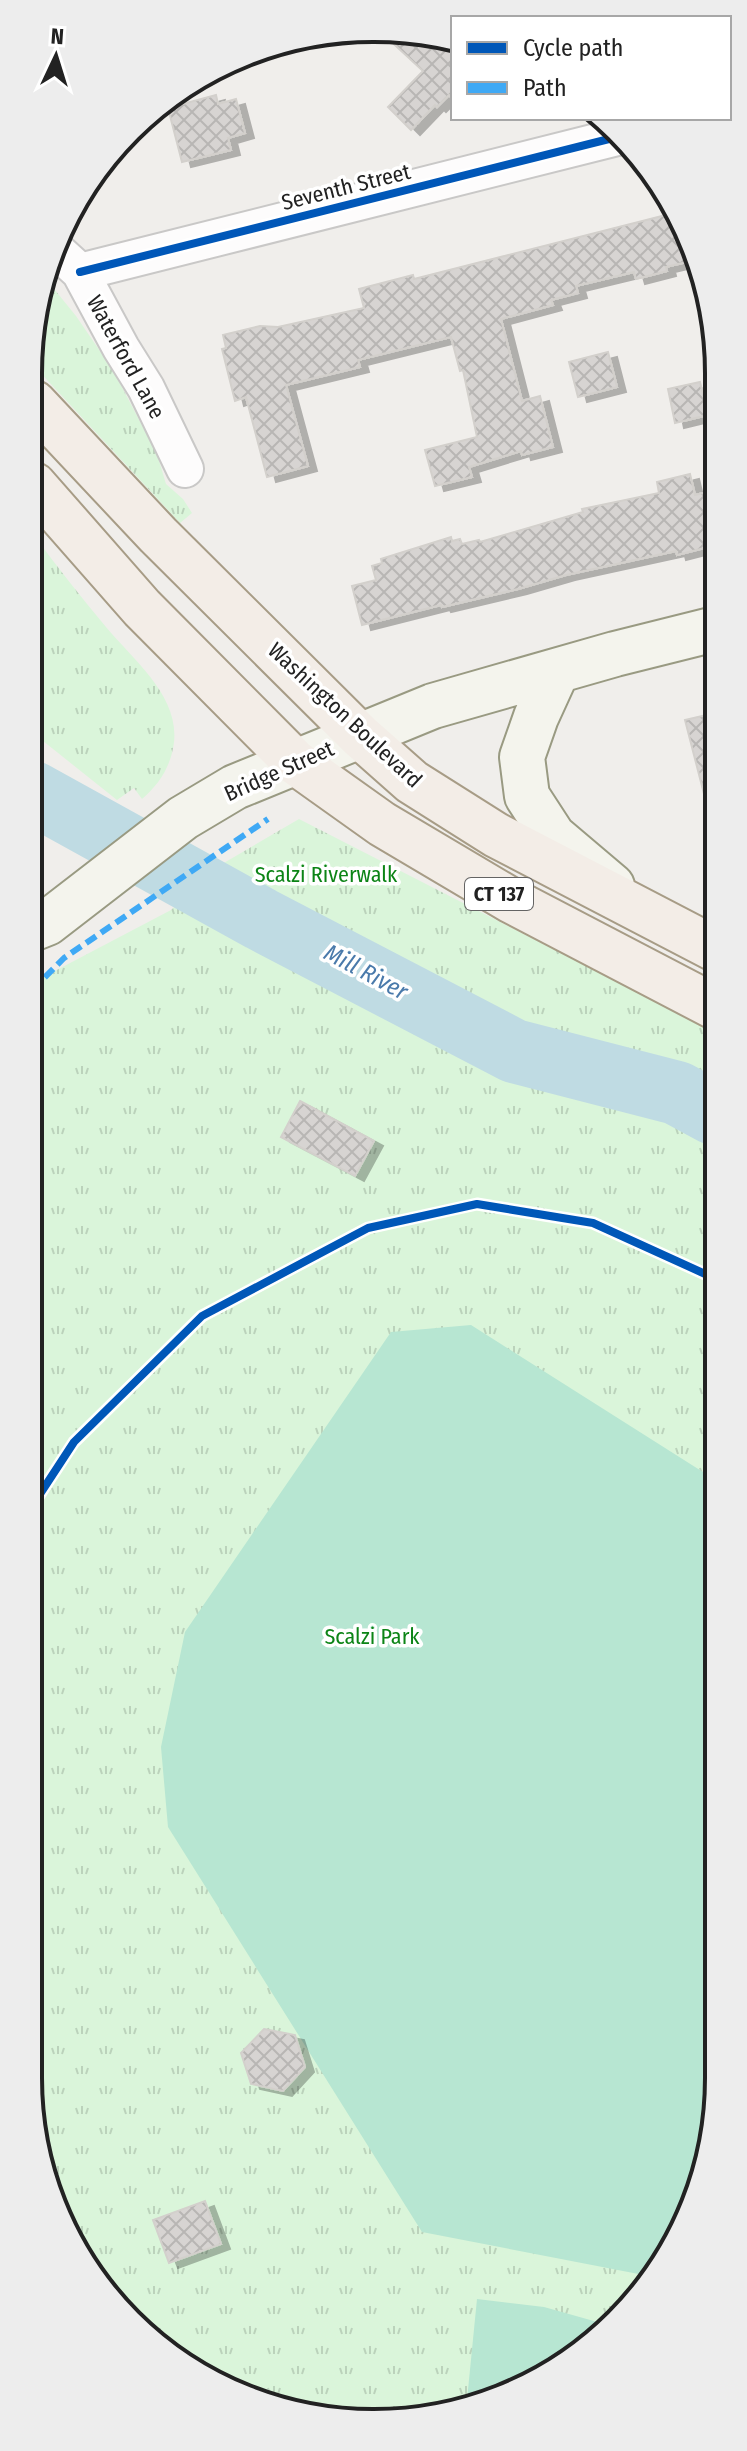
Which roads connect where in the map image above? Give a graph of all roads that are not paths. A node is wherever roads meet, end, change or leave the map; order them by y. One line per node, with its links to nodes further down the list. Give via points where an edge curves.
1 (608, 139): 2 (street, Seventh Street)
2 (69, 262): 4 (street, Waterford Lane, via 146,388)
3 (42, 412): 8 (main road, Washington Boulevard / CT 137)
4 (185, 469)
5 (42, 494): 9 (main road, CT 137, via 142,608)
6 (705, 632): 7 (main road, Bridge Street)
7 (557, 671): 8 (main road, Bridge Street, via 433,706); 10 (main road, via 522,757 527,796 553,836)
8 (360, 736): 9 (main road, Bridge Street); 10 (main road, Washington Boulevard / CT 137, via 412,782 496,835)
9 (295, 762): 11 (main road, Bridge Street, via 235,787 183,818); 13 (main road, CT 137, via 382,824 512,901)
10 (642, 911): 12 (main road, Washington Boulevard / CT 137)
11 (42, 924)
12 (705, 944)
13 (705, 1002)

